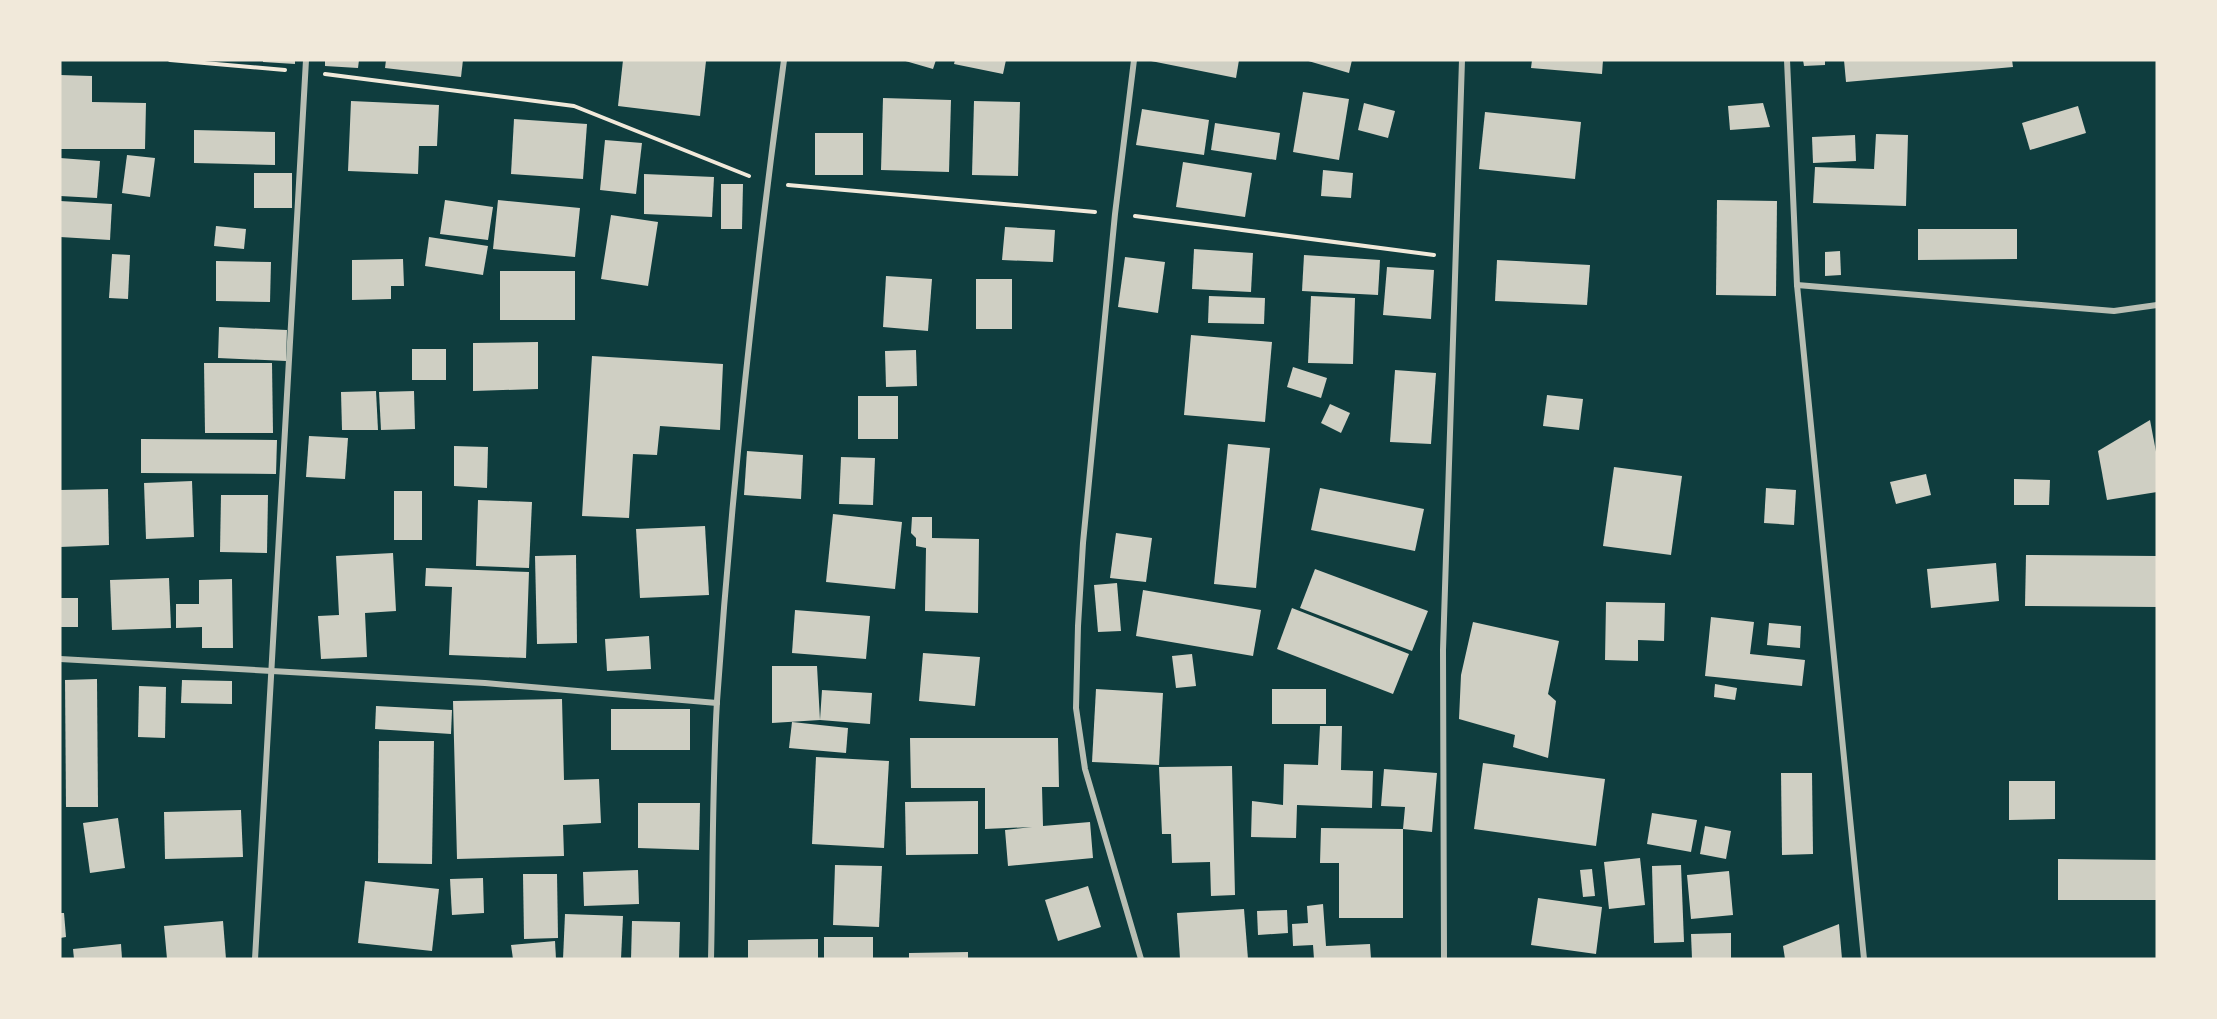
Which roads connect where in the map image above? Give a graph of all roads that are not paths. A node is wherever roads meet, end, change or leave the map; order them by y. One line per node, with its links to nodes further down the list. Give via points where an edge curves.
1 (306, 60): 9 (street)
2 (784, 60): 10 (street, via 737,465)
3 (1134, 60): 13 (street, via 1083,543 1076,708 1085,769)
4 (1462, 60): 14 (street, via 1443,650)
5 (1787, 60): 6 (street)
6 (1797, 285): 7 (street, via 2114,311); 15 (street)
7 (2157, 305)
8 (60, 659): 9 (street)
9 (272, 672): 10 (street, via 485,683); 11 (street)
10 (717, 703): 12 (street)
11 (255, 959)
12 (711, 959)
13 (1141, 959)
14 (1444, 959)
15 (1864, 959)

